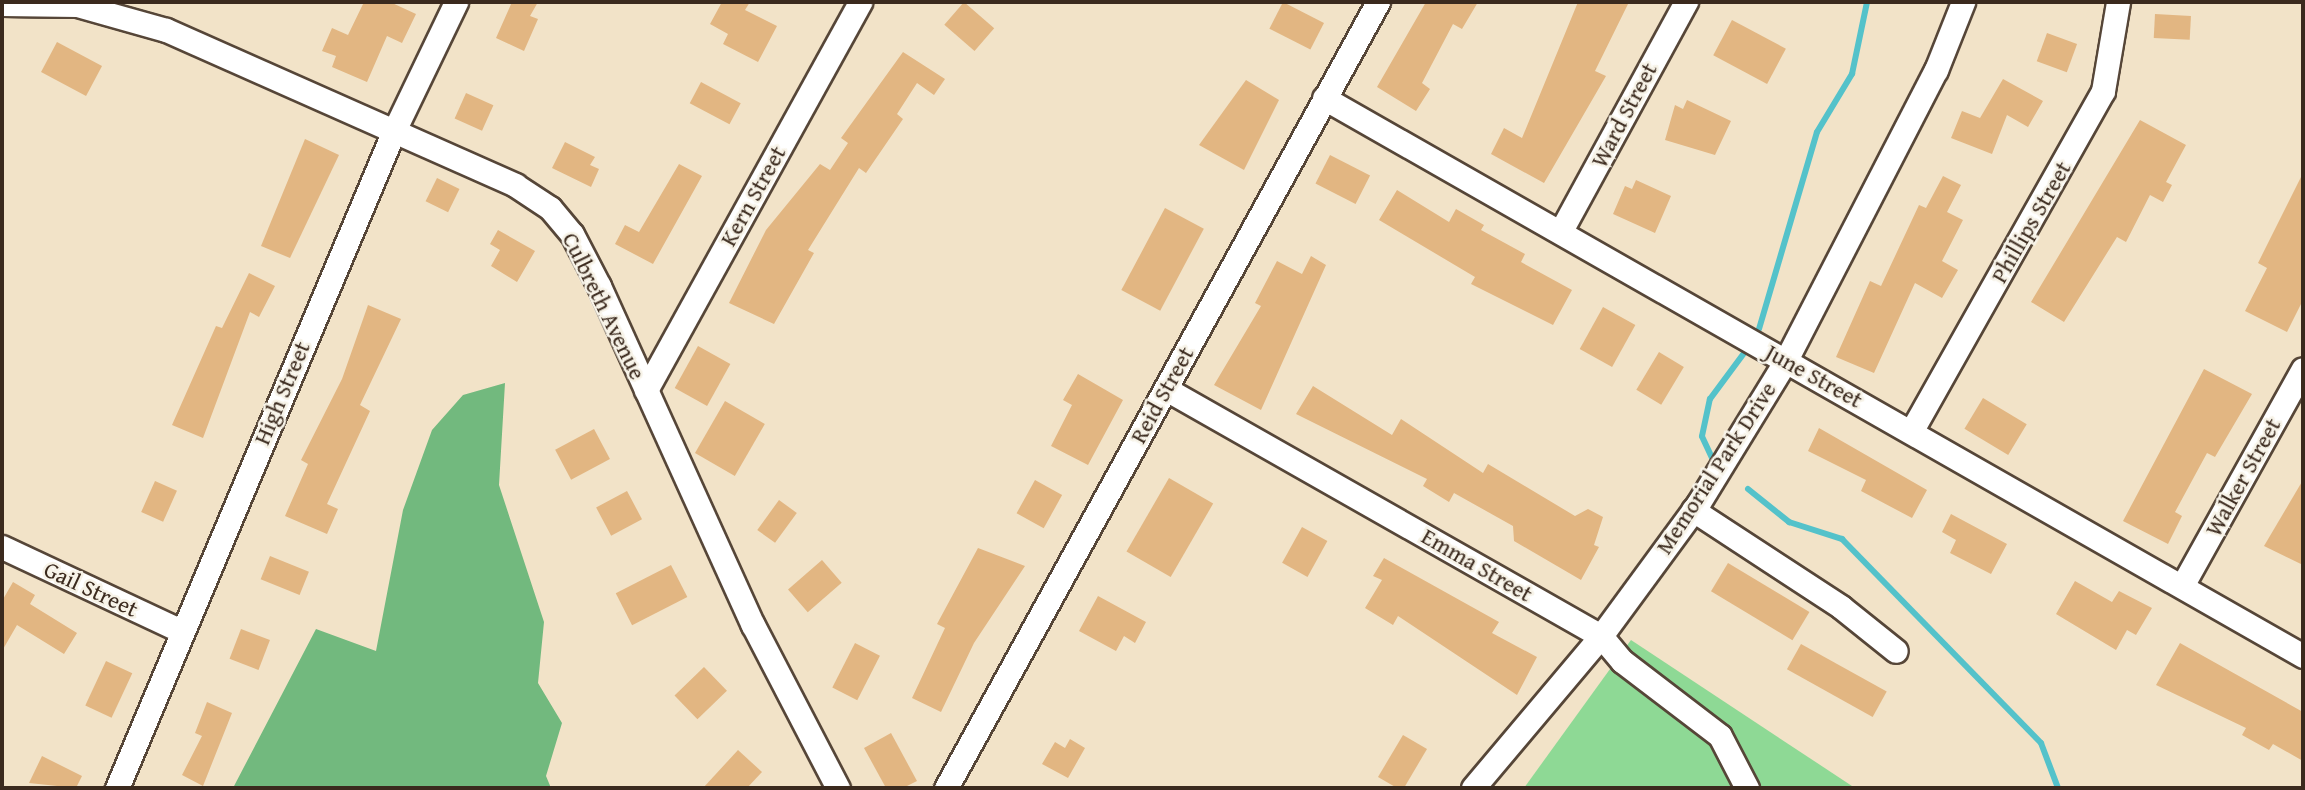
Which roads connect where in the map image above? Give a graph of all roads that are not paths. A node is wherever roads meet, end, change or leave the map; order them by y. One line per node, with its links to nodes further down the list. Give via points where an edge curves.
1 (456, 2): 9 (street, High Street)
2 (860, 2): 14 (street, Kern Street)
3 (1378, 2): 8 (street, Reid Street)
4 (1686, 2): 10 (street, Ward Street)
5 (1963, 2): 11 (street, Memorial Park Drive, via 1936,70)
6 (2118, 2): 15 (street, Phillips Street, via 2103,91)
7 (2, 4): 9 (street, Culbreth Avenue, via 77,5 124,16)
8 (1324, 97): 10 (street, June Street); 13 (street, Reid Street)
9 (393, 133): 14 (street, Culbreth Avenue, via 515,185 550,208 572,233); 19 (street, High Street)
10 (1562, 229): 11 (street, June Street)
11 (1785, 362): 15 (street, June Street); 16 (street, Memorial Park Drive)
12 (2303, 369): 18 (street, Walker Street)
13 (1166, 389): 20 (street, Emma Street); 25 (street, Reid Street)
14 (646, 390): 24 (street, Culbreth Avenue, via 753,625)
15 (1912, 430): 18 (street, June Street)
16 (1693, 510): 20 (street, Memorial Park Drive); 21 (street, via 1841,607)
17 (2, 547): 19 (street, Gail Street)
18 (2182, 586): 22 (street, June Street)
19 (181, 631): 23 (street, High Street, via 152,717)
20 (1601, 636): 26 (street, Memorial Park Drive); 27 (street, Emma Street, via 1622,661 1720,736)
21 (1896, 651)
22 (2303, 656)
23 (117, 788)
24 (838, 788)
25 (946, 788)
26 (1473, 788)
27 (1747, 788)

